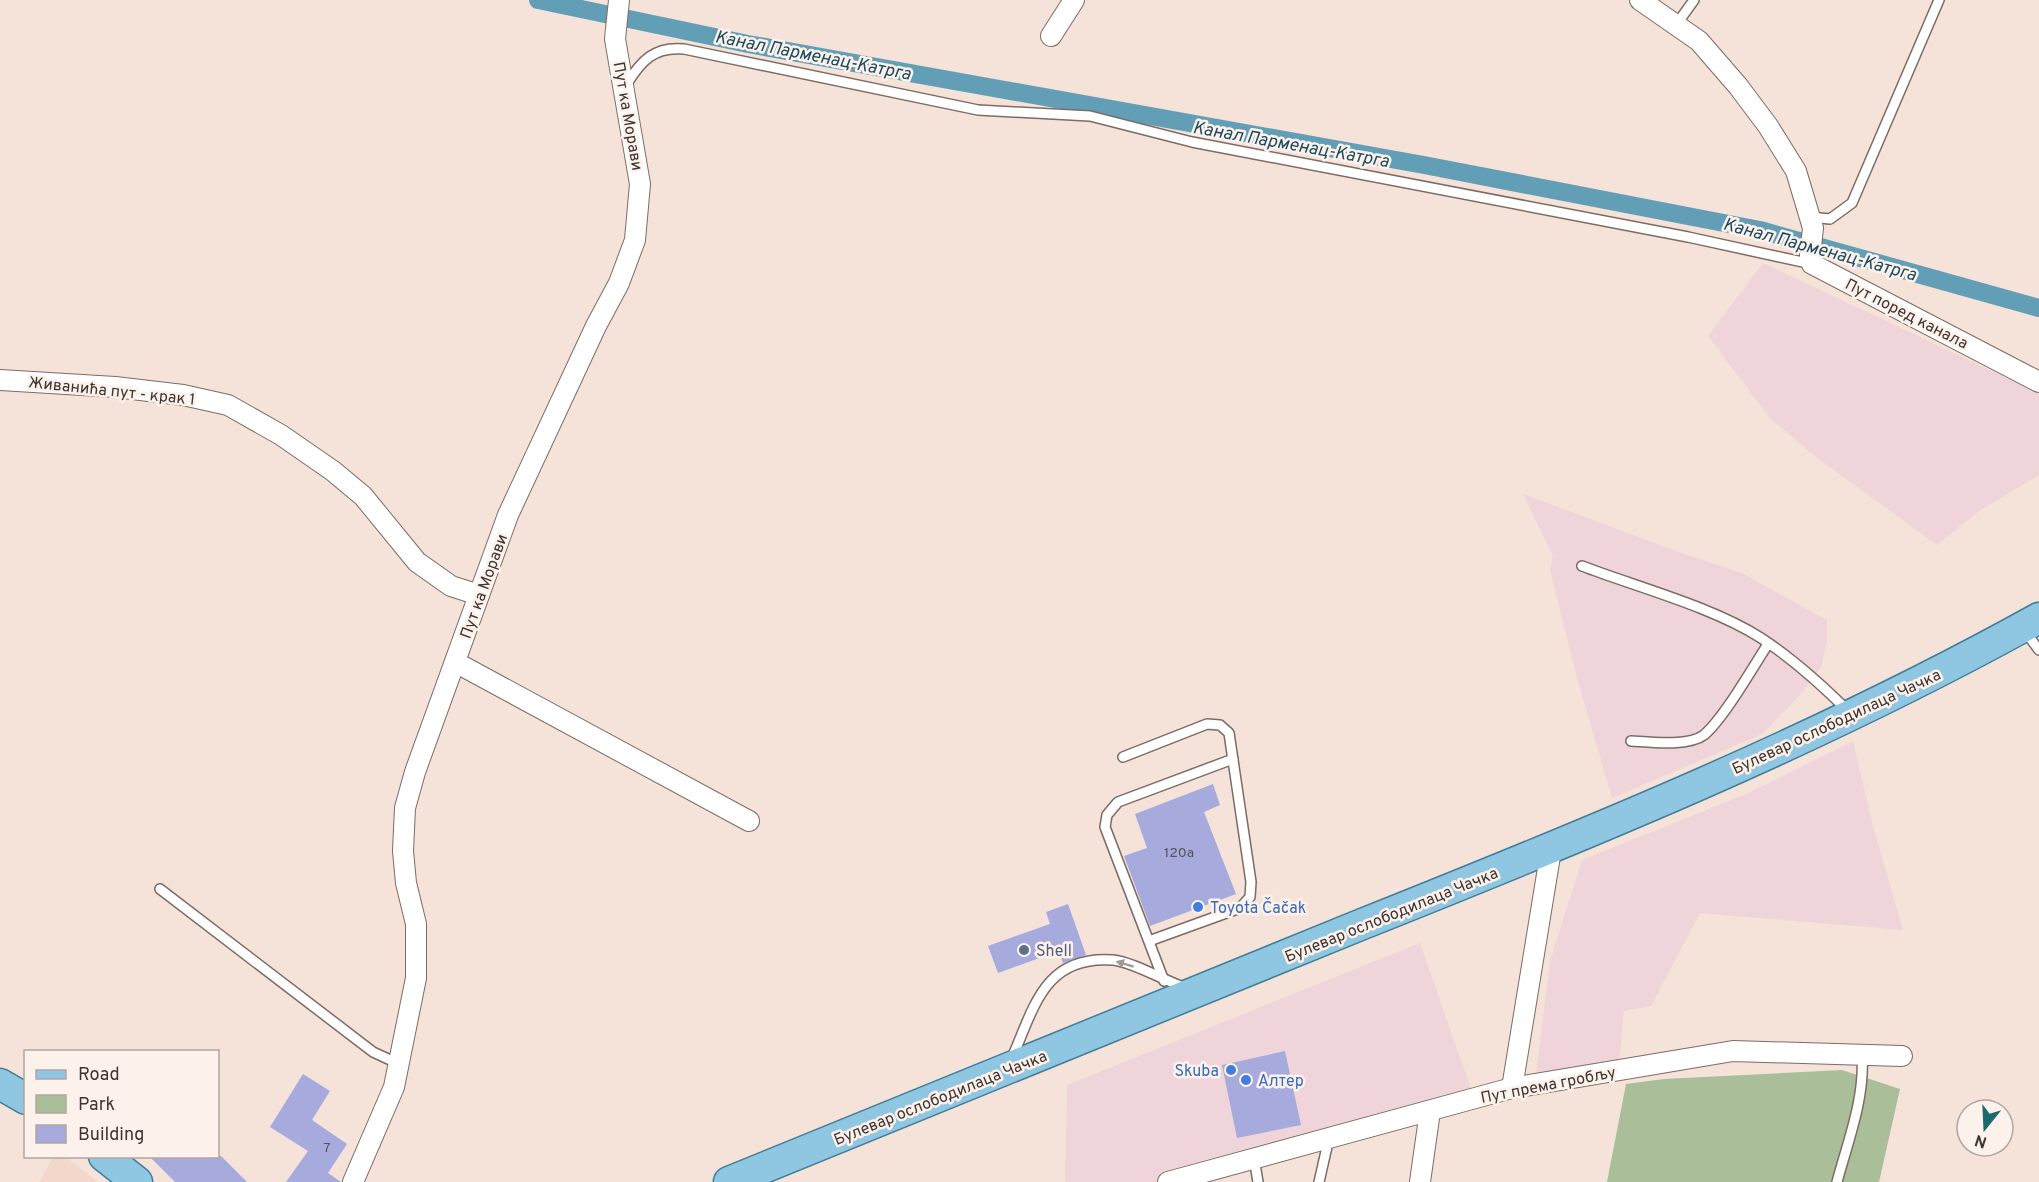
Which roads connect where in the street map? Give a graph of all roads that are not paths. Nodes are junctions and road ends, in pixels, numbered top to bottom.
1 (619, 0) edge
2 (1074, 0) edge
3 (1640, 0) edge
4 (1694, 0) edge
5 (1940, 0) edge
6 (1676, 25) junction
7 (1051, 36) dead end
8 (625, 87) junction
9 (1811, 222) junction
10 (1811, 260) junction
11 (0, 380) edge
12 (2039, 382) edge
13 (1582, 566) dead end
14 (479, 595) junction
15 (2033, 632) edge
16 (1768, 644) junction
17 (455, 662) junction
18 (1853, 716) junction
19 (1630, 741) dead end
20 (1123, 757) dead end
21 (1233, 759) junction
22 (749, 821) dead end
23 (1551, 850) junction
24 (160, 889) dead end
25 (1149, 941) junction
26 (1164, 981) junction
27 (1198, 992) junction
28 (1862, 1055) junction
29 (1902, 1056) dead end
30 (399, 1064) junction
31 (1006, 1070) junction
32 (0, 1084) edge
33 (1512, 1088) junction
34 (24, 1098) edge
35 (1430, 1111) junction
36 (1329, 1138) junction
37 (106, 1158) edge
38 (1254, 1158) junction
39 (136, 1182) edge
40 (353, 1182) edge
41 (729, 1182) edge
42 (1168, 1182) edge
43 (1258, 1182) edge
44 (1319, 1182) edge
45 (1420, 1182) edge
46 (1837, 1182) edge

1 - 8 street, Пут ка Морави
2 - 7 street
3 - 6 street
4 - 6 lane
5 - 9 lane
6 - 9 street
8 - 10 lane
8 - 14 street, Пут ка Морави
9 - 10 street
10 - 12 street, Пут поред канала
11 - 14 street, Живанића пут - крак 1
13 - 16 lane
14 - 17 street, Пут ка Морави
15 - 18 main road, Булевар ослободилаца Чачка
16 - 18 lane
16 - 19 lane
17 - 22 street
17 - 30 street, Пут ка Морави
18 - 23 main road, Булевар ослободилаца Чачка
20 - 21 lane
21 - 25 lane
21 - 25 lane
23 - 27 main road, Булевар ослободилаца Чачка
23 - 33 street
24 - 30 lane
25 - 26 lane
26 - 27 lane
26 -> 31 lane
27 - 31 main road, Булевар ослободилаца Чачка
28 - 29 street, Пут према гробљу
28 - 33 street, Пут према гробљу
28 - 46 lane
30 - 40 street, Пут ка Морави
31 - 41 main road, Булевар ослободилаца Чачка
32 - 34 main road
33 - 35 street, Пут према гробљу
35 - 36 street, Пут према гробљу
35 - 45 street
36 - 38 street, Пут према гробљу
36 - 44 lane
37 - 39 main road
38 - 42 street, Пут према гробљу
38 - 43 lane

